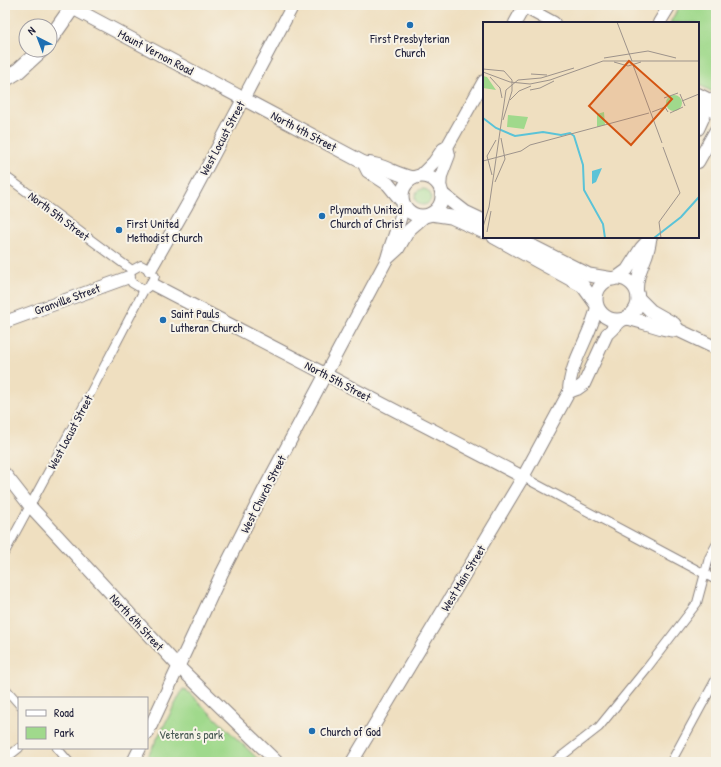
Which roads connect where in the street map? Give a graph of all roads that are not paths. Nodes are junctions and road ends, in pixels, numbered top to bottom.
1 (292, 5) edge
2 (670, 5) edge
3 (72, 6) edge
4 (523, 6) edge
5 (515, 22) edge
6 (552, 22) edge
7 (660, 22) edge
8 (58, 27) edge
9 (33, 58) edge
10 (5, 79) edge
11 (483, 83) edge
12 (699, 94) edge
13 (243, 98) junction
14 (716, 103) edge
15 (700, 105) edge
16 (716, 113) edge
17 (699, 127) edge
18 (716, 130) edge
19 (447, 147) junction
20 (699, 160) edge
21 (364, 163) junction
22 (5, 176) edge
23 (416, 177) junction
24 (441, 191) junction
25 (402, 203) junction
26 (428, 215) junction
27 (483, 221) edge
28 (483, 232) edge
29 (496, 238) edge
30 (516, 238) edge
31 (651, 238) edge
32 (387, 259) junction
33 (150, 270) junction
34 (130, 273) junction
35 (614, 278) junction
36 (148, 287) junction
37 (638, 295) junction
38 (597, 305) junction
39 (625, 318) junction
40 (5, 322) edge
41 (678, 330) junction
42 (716, 348) edge
43 (326, 374) junction
44 (569, 392) junction
45 (5, 474) edge
46 (523, 477) junction
47 (30, 506) junction
48 (716, 545) edge
49 (5, 552) edge
50 (706, 575) junction
51 (716, 580) edge
52 (179, 667) junction
53 (716, 679) edge
54 (5, 688) edge
55 (18, 703) edge
56 (148, 732) edge
57 (18, 749) edge
58 (59, 749) edge
59 (140, 749) edge
60 (5, 759) edge
61 (354, 761) edge
62 (69, 762) edge
63 (133, 762) edge
64 (277, 762) edge
65 (554, 762) edge
66 (671, 762) edge

1 - 13 street, West Locust Street
2 - 7 street
3 - 8 highway
3 - 13 main road, Mount Vernon Road
4 - 5 street
4 - 6 street
9 - 10 highway
11 - 19 street
12 - 14 street
13 - 21 main road, North 4th Street
13 - 33 street, West Locust Street
15 - 16 street
15 - 17 street
18 - 20 street
19 - 23 street
19 - 24 street
21 - 23 main road, North 4th Street
21 - 25 main road, North 4th Street
22 - 34 street, North 5th Street
23 - 24 main road
23 - 25 main road
24 - 26 main road
24 - 27 main road
25 - 26 main road
25 - 32 street, West Church Street
26 - 28 main road
26 - 32 street, West Church Street
29 - 38 main road
30 - 35 main road
31 - 35 street
31 - 37 street
32 - 43 street, West Church Street
33 - 34 street
33 - 36 street
34 - 36 street
34 - 40 street, Granville Street
35 - 37 main road
35 - 38 main road
36 - 43 street, North 5th Street
36 - 47 street, West Locust Street
37 - 39 main road
37 - 41 main road
38 - 39 main road
38 - 44 street
39 - 41 main road
39 - 44 street
41 - 42 main road
43 - 46 street, North 5th Street
43 - 52 street, West Church Street
44 - 46 street, West Main Street
45 - 47 street, North 6th Street
46 - 50 street
46 - 61 street, West Main Street
47 - 49 street, West Locust Street
47 - 52 street, North 6th Street
48 - 50 street
50 - 51 street
50 - 65 street
52 - 56 street, West Church Street
52 - 64 street, North 6th Street
53 - 66 street
54 - 55 street
57 - 60 street
58 - 62 street
59 - 63 street

